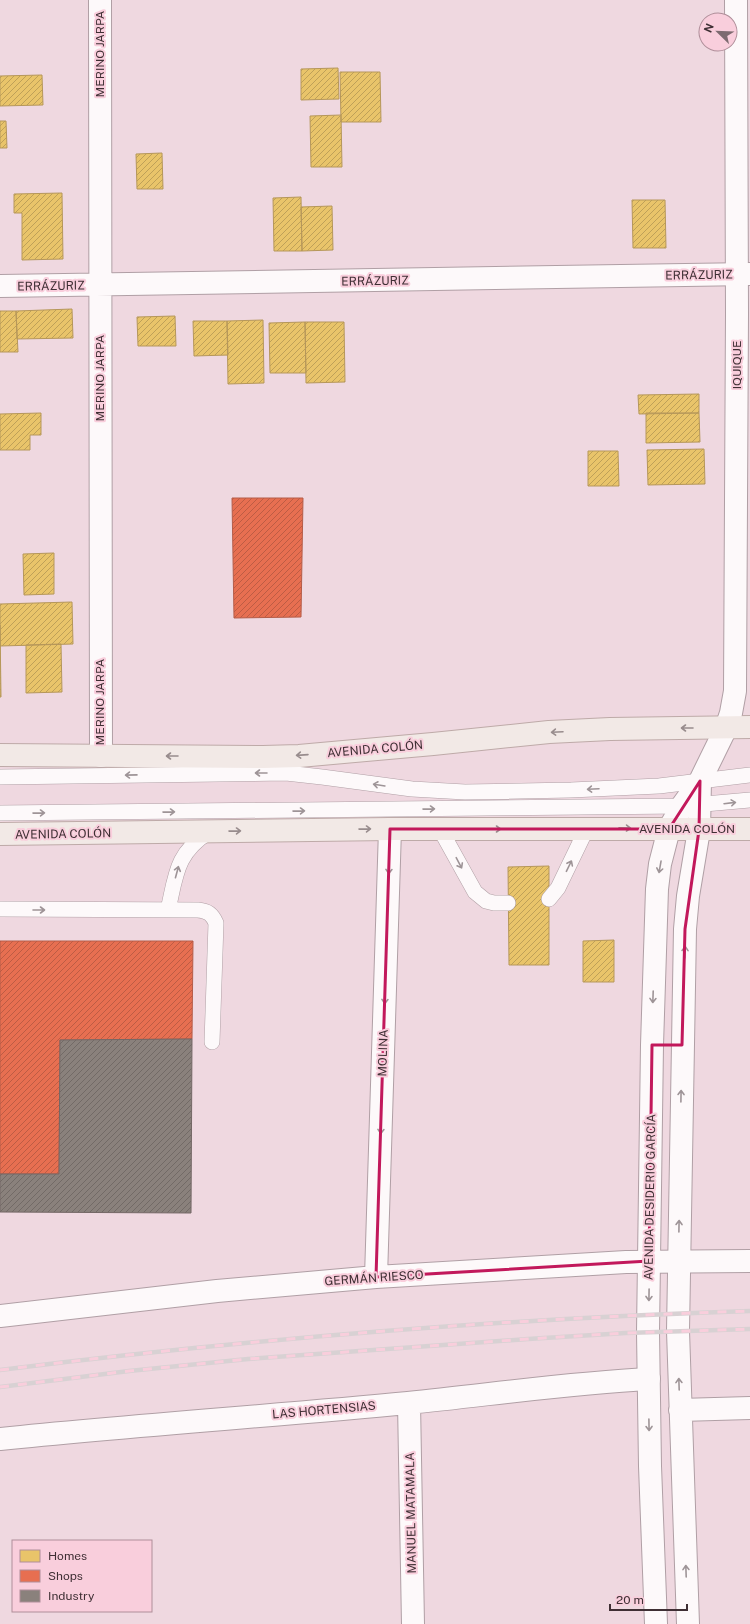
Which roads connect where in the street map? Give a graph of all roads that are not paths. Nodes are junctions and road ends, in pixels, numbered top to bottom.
1 (100, 0) edge
2 (736, 0) edge
3 (744, 274) edge
4 (100, 285) junction
5 (0, 286) edge
6 (750, 727) edge
7 (726, 728) junction
8 (0, 755) edge
9 (100, 756) junction
10 (750, 775) edge
11 (0, 777) edge
12 (700, 781) junction
13 (750, 800) edge
14 (691, 806) junction
15 (0, 813) edge
16 (587, 828) junction
17 (390, 829) junction
18 (440, 829) junction
19 (670, 829) junction
20 (750, 829) edge
21 (699, 830) junction
22 (209, 832) junction
23 (0, 834) edge
24 (549, 899) dead end
25 (508, 903) dead end
26 (0, 909) edge
27 (168, 910) junction
28 (212, 1042) dead end
29 (652, 1045) junction
30 (682, 1045) junction
31 (649, 1261) junction
32 (678, 1261) junction
33 (750, 1261) edge
34 (376, 1276) junction
35 (0, 1316) edge
36 (649, 1379) junction
37 (409, 1403) junction
38 (750, 1408) edge
39 (680, 1410) junction
40 (0, 1439) edge
41 (413, 1624) edge
42 (656, 1624) edge
43 (688, 1624) edge

1 - 4 street, MERINO JARPA
2 - 3 street, IQUIQUE
3 - 4 street, ERRÁZURIZ
3 - 7 street, IQUIQUE
4 - 5 street, ERRÁZURIZ
4 - 9 street, MERINO JARPA
6 - 7 main road, AVENIDA COLÓN
7 -> 9 main road, AVENIDA COLÓN
7 - 12 street, AVENIDA DESIDERIO GARCÍA
8 - 9 main road, AVENIDA COLÓN
10 - 12 lane
12 -> 11 lane
12 - 14 street, AVENIDA DESIDERIO GARCÍA
14 -> 13 lane
15 -> 14 lane
14 - 19 street, AVENIDA DESIDERIO GARCÍA
14 - 21 street, AVENIDA DESIDERIO GARCÍA
18 -> 16 main road, AVENIDA COLÓN
16 -> 19 main road, AVENIDA COLÓN
24 -> 16 lane
17 - 18 main road, AVENIDA COLÓN
22 -> 17 main road, AVENIDA COLÓN
17 -> 34 street, MOLINA
18 -> 25 lane
19 - 21 main road, AVENIDA COLÓN
19 -> 29 street, AVENIDA DESIDERIO GARCÍA
20 - 21 main road, AVENIDA COLÓN
30 -> 21 street, AVENIDA DESIDERIO GARCÍA
22 - 23 main road, AVENIDA COLÓN
27 -> 22 lane
26 -> 27 lane
27 - 28 lane
29 - 30 street
29 - 31 street, AVENIDA DESIDERIO GARCÍA
32 -> 30 street, AVENIDA DESIDERIO GARCÍA
31 - 32 street, GERMÁN RIESCO
31 - 34 street, GERMÁN RIESCO
31 -> 36 street, AVENIDA DESIDERIO GARCÍA
32 - 33 street, GERMÁN RIESCO
39 -> 32 street, AVENIDA DESIDERIO GARCÍA
34 - 35 street, GERMÁN RIESCO
36 - 37 street, LAS HORTENSIAS
36 -> 42 street, AVENIDA DESIDERIO GARCÍA
37 - 40 street, LAS HORTENSIAS
37 - 41 street, MANUEL MATAMALA
38 - 39 street
43 -> 39 street, AVENIDA DESIDERIO GARCÍA

